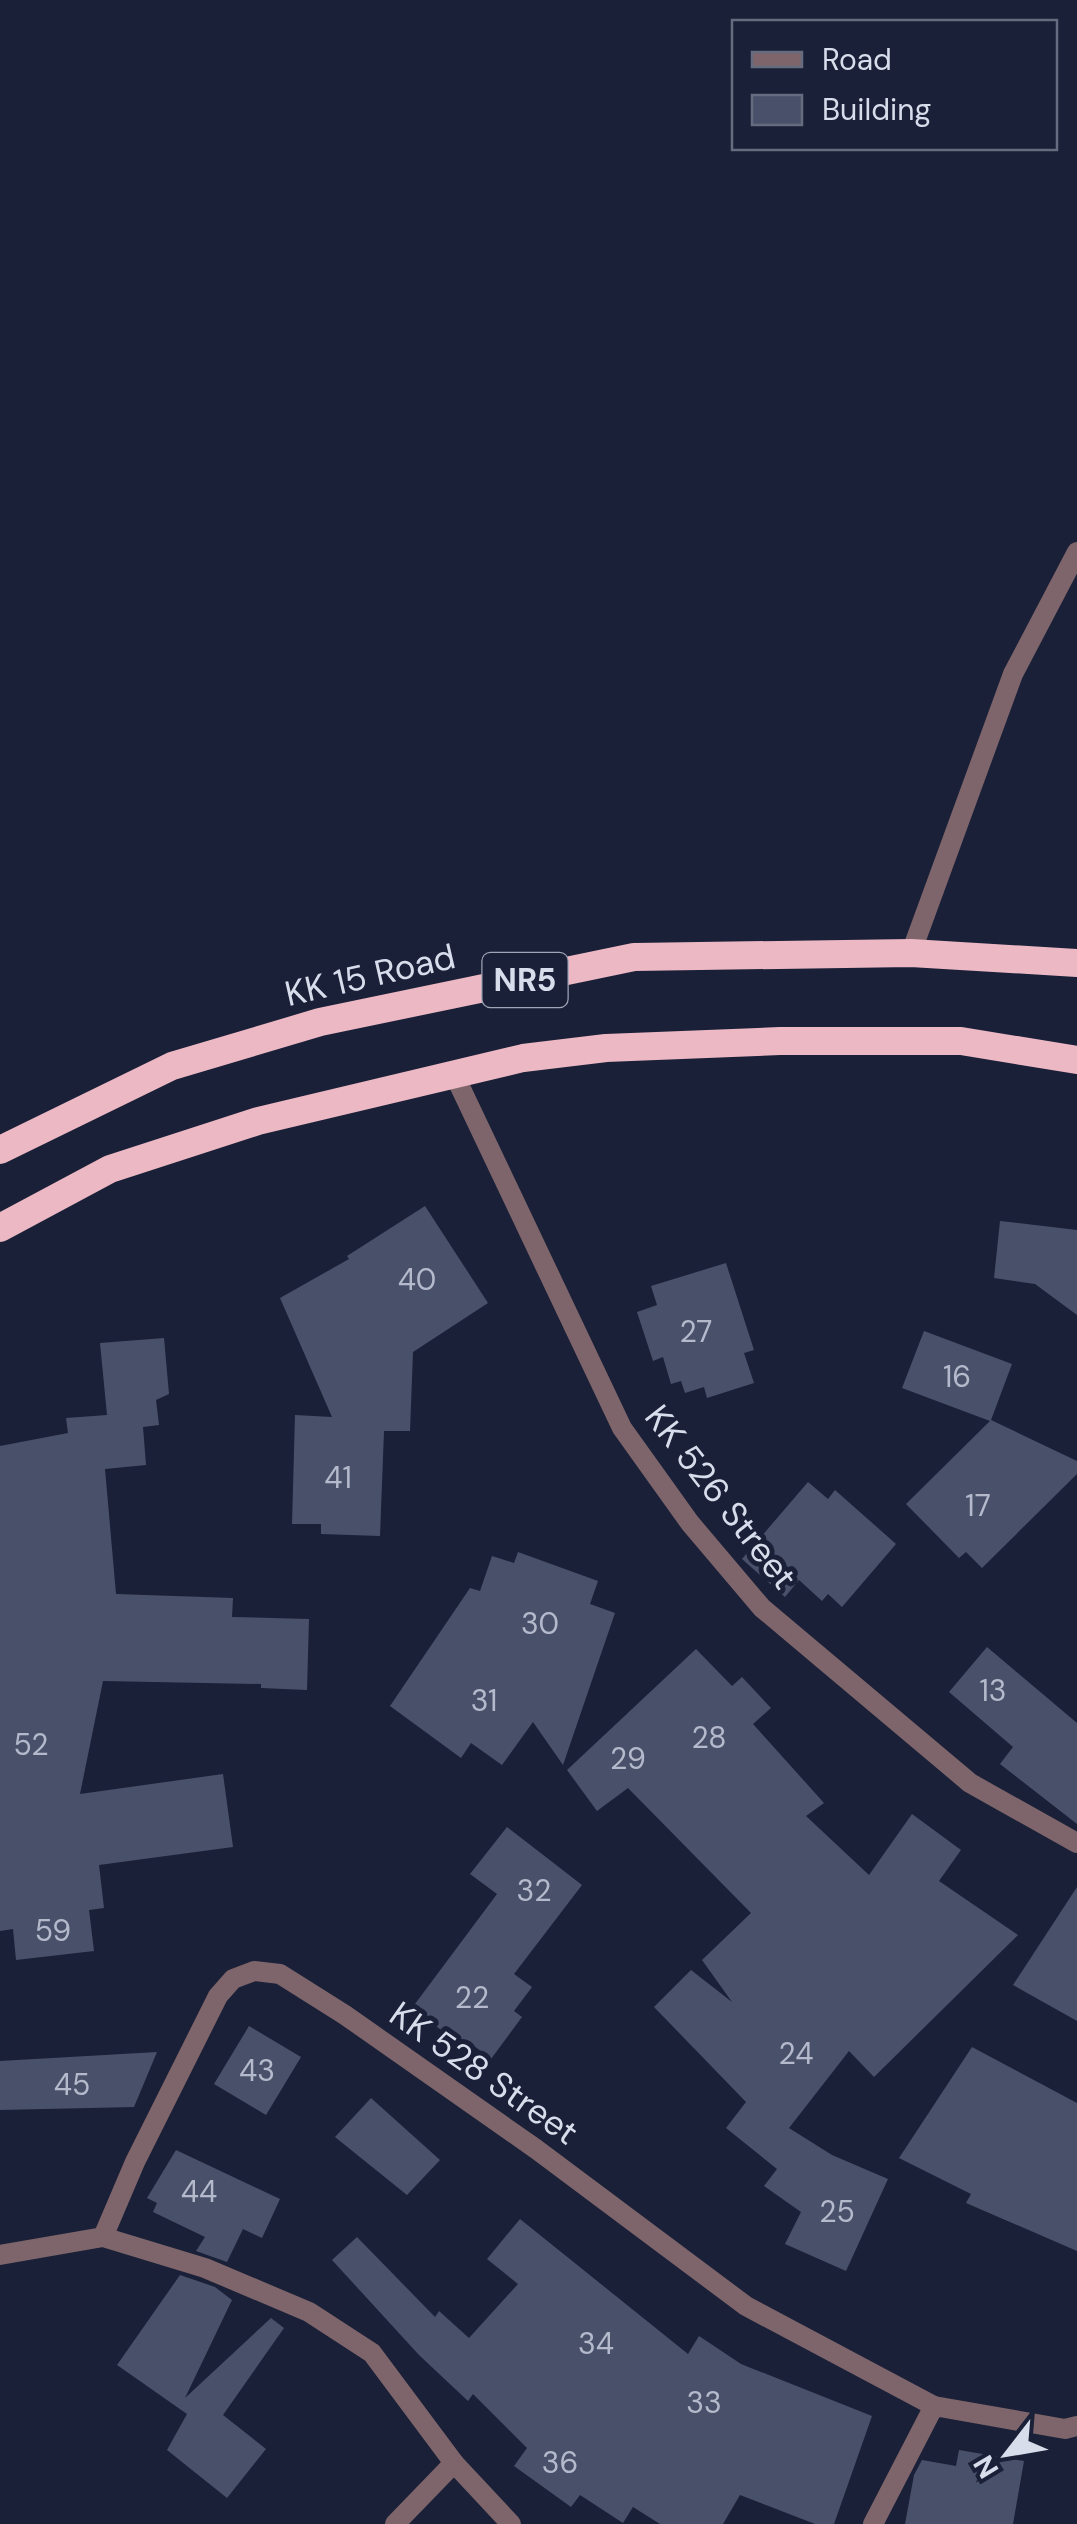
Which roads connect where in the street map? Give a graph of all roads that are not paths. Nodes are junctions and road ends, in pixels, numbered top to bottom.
1 (1077, 552) edge
2 (912, 953) junction
3 (1077, 964) edge
4 (1077, 1060) edge
5 (454, 1074) junction
6 (0, 1150) edge
7 (0, 1228) edge
8 (1077, 1843) edge
9 (103, 2236) junction
10 (0, 2255) edge
11 (934, 2406) junction
12 (1077, 2426) edge
13 (454, 2463) junction
14 (395, 2524) edge
15 (511, 2524) edge
16 (873, 2524) edge

1 - 2 street
2 - 3 highway, KK 15 Road / NR5
2 - 6 highway, KK 15 Road / NR5
4 - 5 highway, NR5
5 - 7 highway, NR5
5 - 8 street, KK 526 Street
9 - 10 street
9 - 11 street, KK 528 Street
9 - 13 street
11 - 12 street, KK 528 Street
11 - 16 street
13 - 14 street
13 - 15 street

